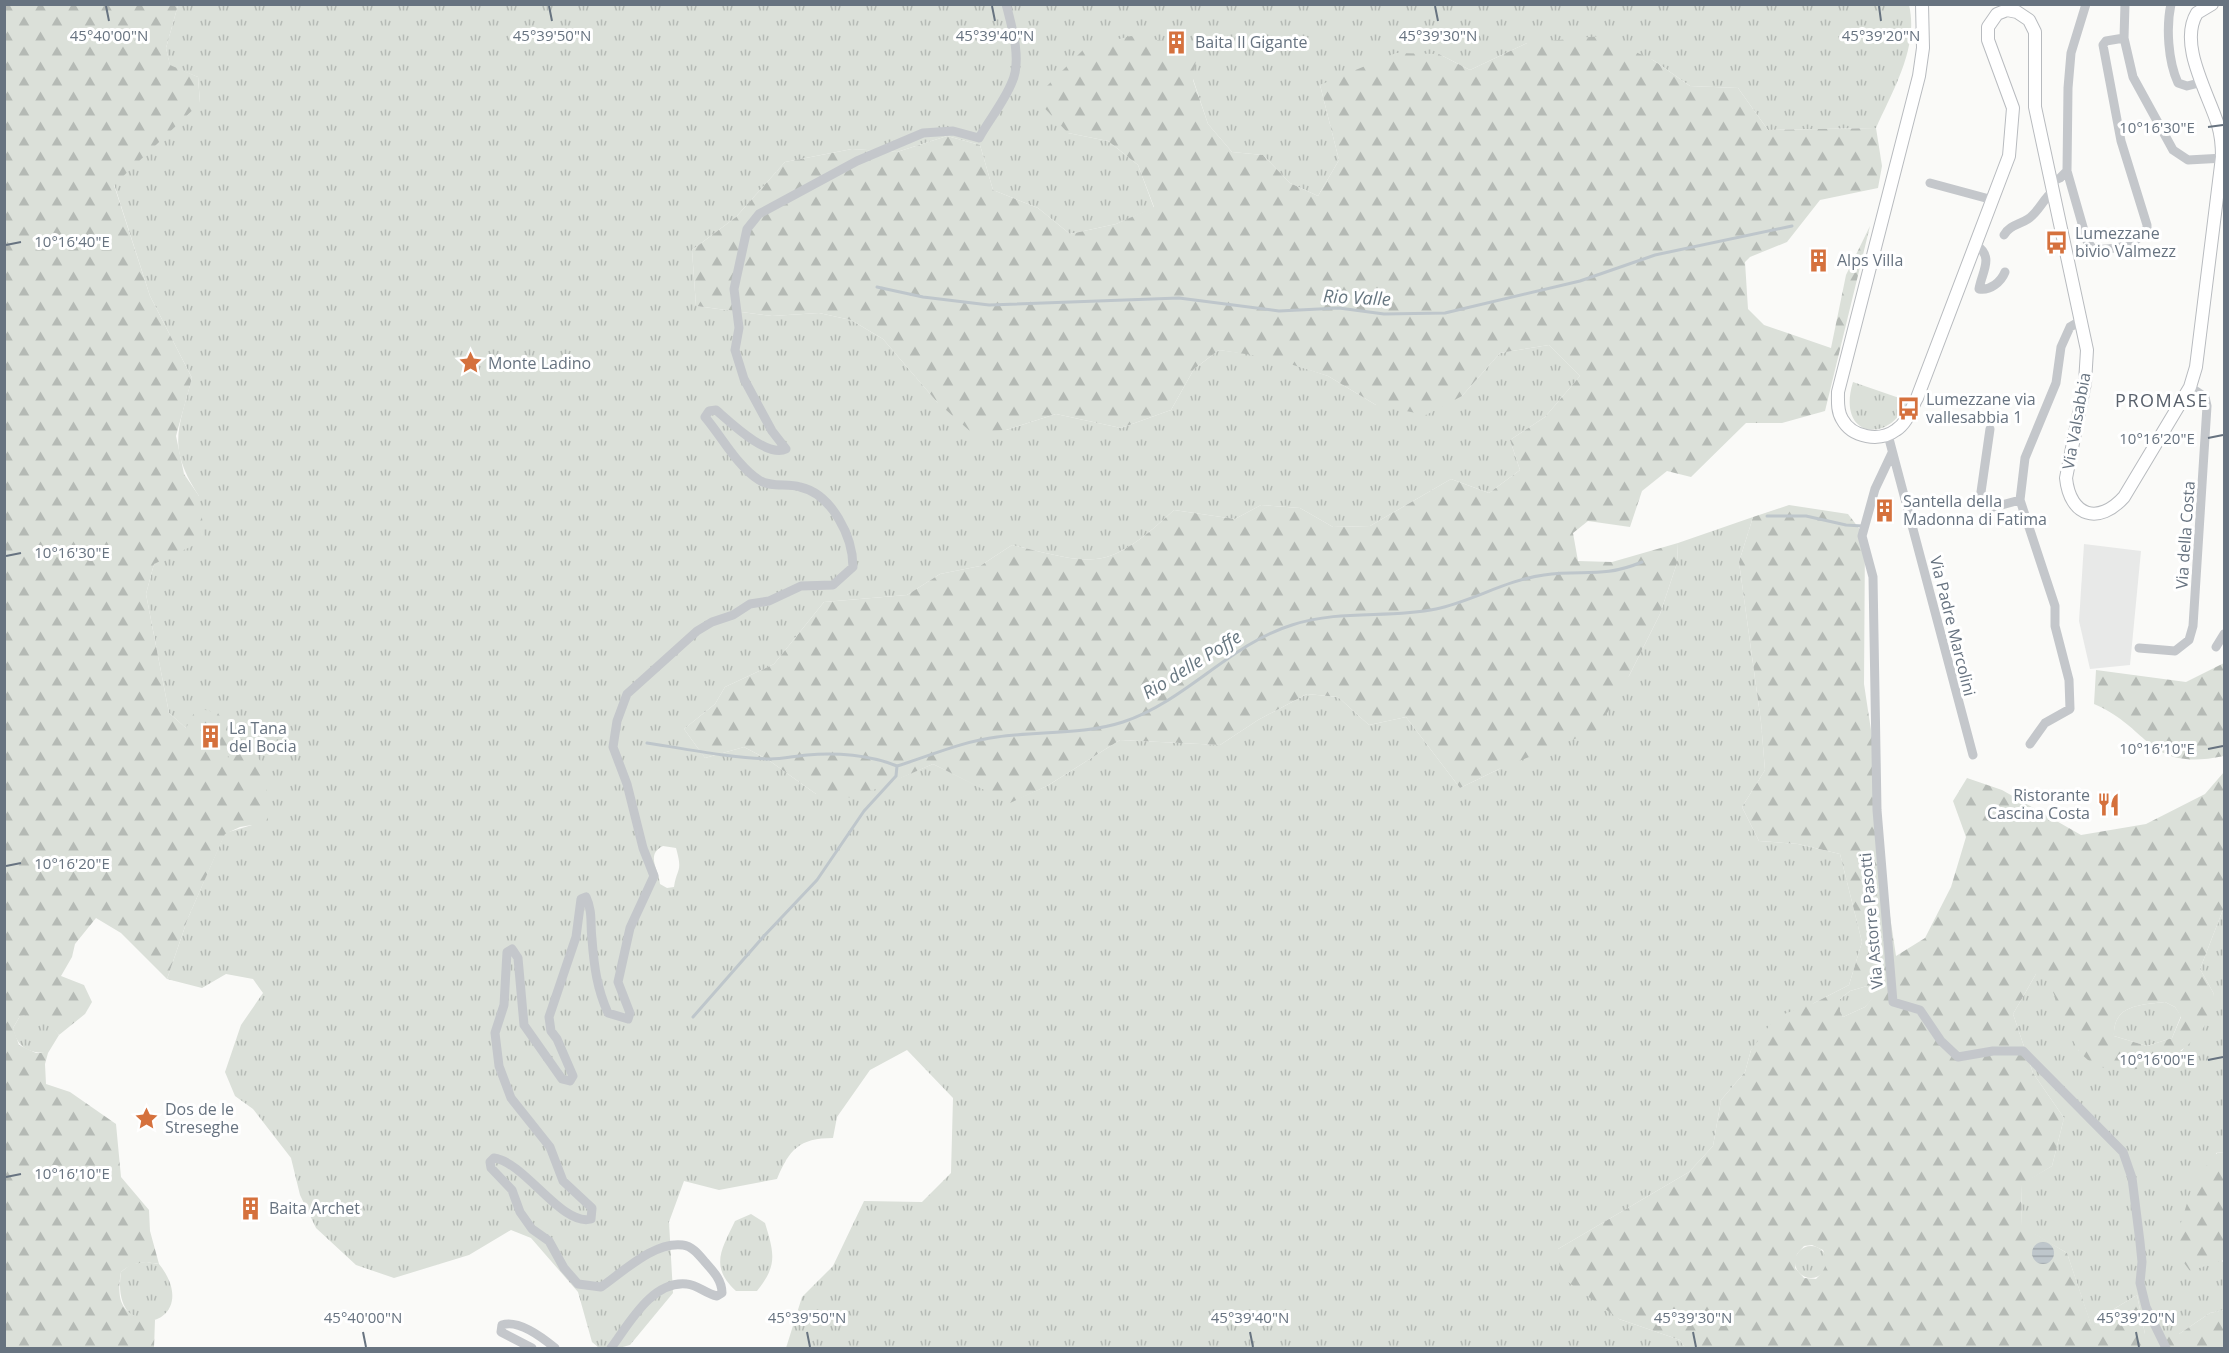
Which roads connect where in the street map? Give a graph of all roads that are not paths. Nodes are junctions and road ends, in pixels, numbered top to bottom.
1 (1006, 4) edge
2 (1922, 4) edge
3 (2086, 4) edge
4 (2125, 4) edge
5 (2171, 4) edge
6 (2212, 4) edge
7 (2006, 7) edge
8 (2124, 38) junction
9 (2203, 82) junction
10 (2223, 158) edge
11 (2067, 171) junction
12 (2050, 182) junction
13 (1930, 183) dead end
14 (2054, 195) junction
15 (1993, 200) junction
16 (2004, 235) dead end
17 (1975, 244) junction
18 (2006, 272) dead end
19 (2082, 320) junction
20 (2190, 387) junction
21 (1990, 429) dead end
22 (1888, 435) junction
23 (1892, 453) junction
24 (2020, 500) junction
25 (2224, 634) edge
26 (2216, 647) dead end
27 (2139, 648) dead end
28 (2030, 744) dead end
29 (1973, 755) dead end
30 (532, 1348) edge
31 (555, 1348) edge
32 (611, 1348) edge
33 (2166, 1348) edge

1 - 32 street
2 - 22 main road
3 - 11 street
4 - 8 street
5 - 9 street
6 - 9 main road, Via Valsabbia
7 - 12 main road, Via Valsabbia
7 - 15 main road, Via Valsabbia
8 - 10 street
8 - 11 street
9 - 10 main road, Via Valsabbia
10 - 20 main road, Via Valsabbia
11 - 12 street
12 - 14 main road, Via Valsabbia
13 - 15 street
14 - 16 street
14 - 19 main road, Via Valsabbia
15 - 17 main road, Via Valsabbia
17 - 18 street
17 - 22 main road, Via Valsabbia
19 - 20 main road, Via Valsabbia
19 - 24 street
20 - 27 street, Via della Costa
21 - 24 street
22 - 23 street, Via Padre Marcolini
23 - 29 street, Via Padre Marcolini
23 - 33 street, Via Astorre Pasotti
24 - 28 street
25 - 26 street
30 - 31 street

